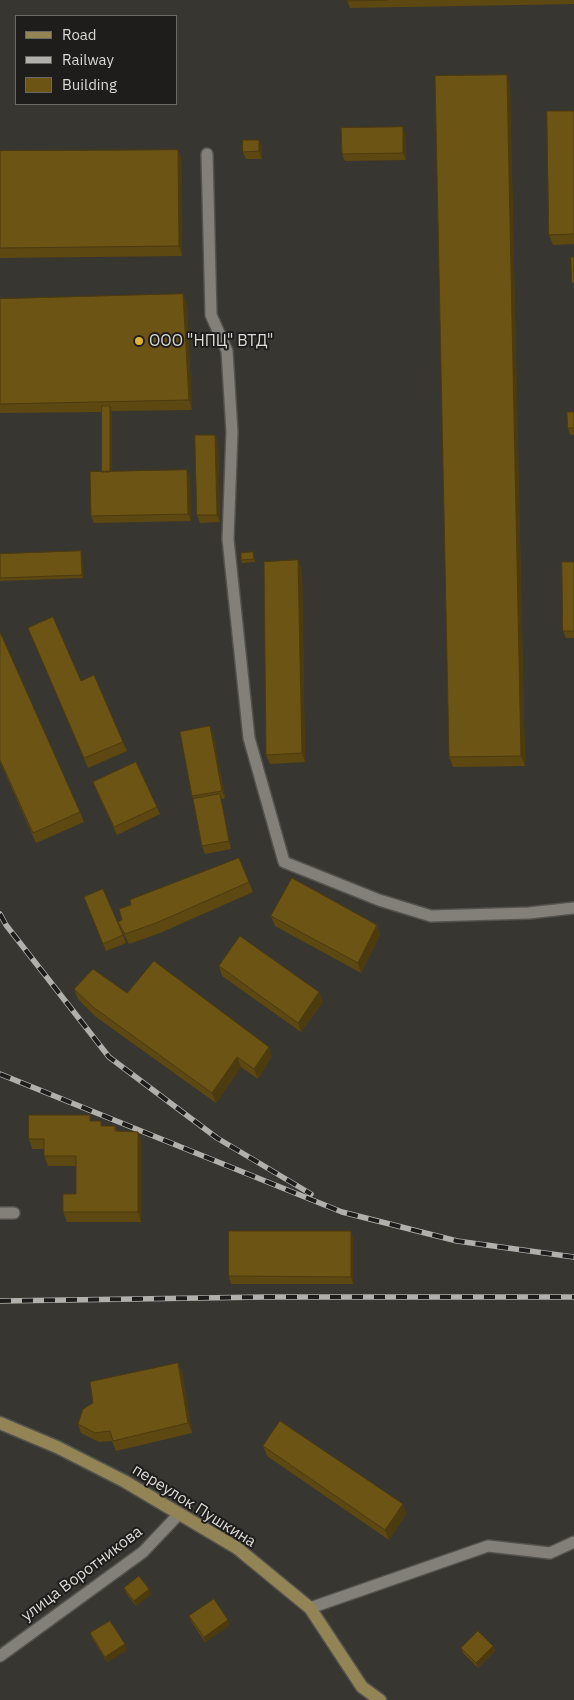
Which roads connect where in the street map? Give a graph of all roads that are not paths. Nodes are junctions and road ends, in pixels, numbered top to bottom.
1 (207, 154) dead end
2 (574, 908) edge
3 (0, 1213) edge
4 (14, 1213) dead end
5 (0, 1424) edge
6 (179, 1514) junction
7 (574, 1542) edge
8 (310, 1608) junction
9 (0, 1656) edge
10 (375, 1699) edge

1 - 2 street
3 - 4 street
5 - 6 street, переулок Пушкина
6 - 8 street, переулок Пушкина
6 - 9 street, улица Воротникова
7 - 8 street
8 - 10 street, переулок Пушкина

